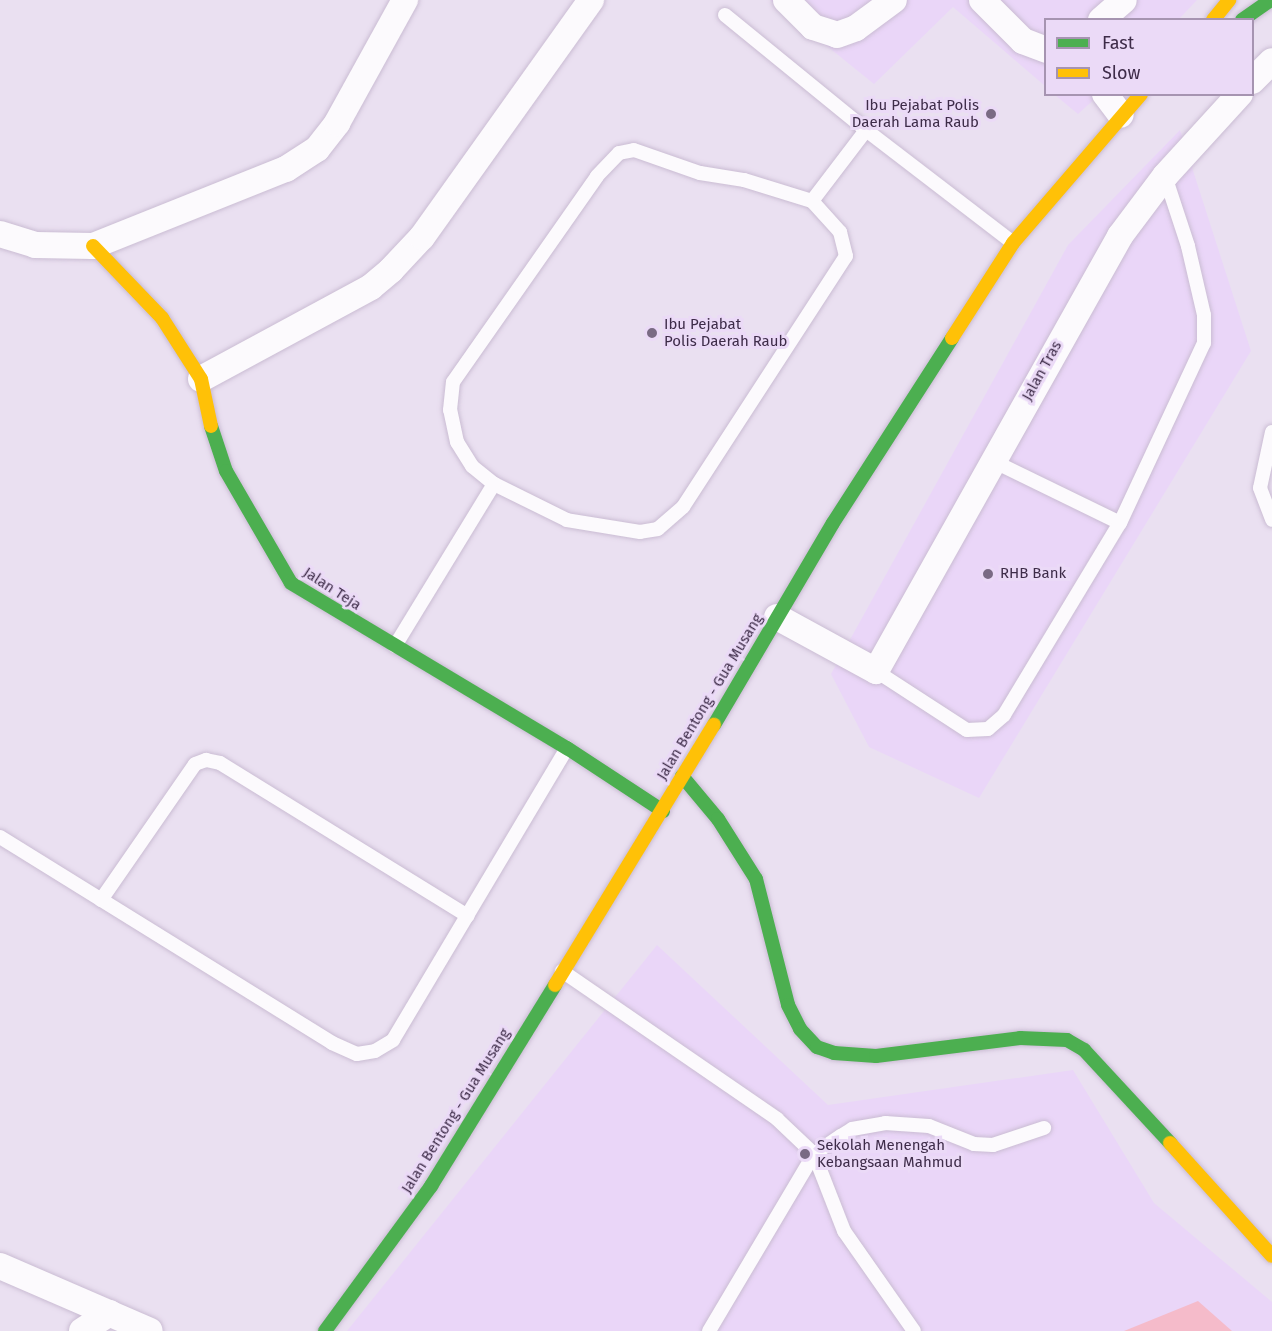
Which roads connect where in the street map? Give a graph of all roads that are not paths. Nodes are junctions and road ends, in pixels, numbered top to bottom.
1 (405, 0) edge
2 (591, 0) edge
3 (786, 0) edge
4 (894, 0) edge
5 (982, 0) edge
6 (1124, 0) edge
7 (1229, 0) edge
8 (1271, 0) edge
9 (725, 15) dead end
10 (1103, 18) edge
11 (1215, 18) edge
12 (1245, 18) edge
13 (1044, 49) edge
14 (1272, 60) edge
15 (1254, 79) edge
16 (1107, 96) edge
17 (1139, 96) edge
18 (1238, 96) edge
19 (1121, 115) junction
20 (866, 130) junction
21 (1165, 176) junction
22 (812, 201) junction
23 (0, 234) edge
24 (1013, 243) junction
25 (93, 246) junction
26 (201, 379) junction
27 (1272, 432) edge
28 (993, 461) junction
29 (494, 484) junction
30 (1272, 520) edge
31 (1120, 523) junction
32 (777, 617) junction
33 (394, 648) junction
34 (876, 670) junction
35 (567, 748) junction
36 (682, 776) junction
37 (663, 811) junction
38 (0, 837) edge
39 (101, 900) junction
40 (468, 916) junction
41 (562, 971) junction
42 (1044, 1128) dead end
43 (814, 1154) junction
44 (1272, 1256) edge
45 (0, 1266) edge
46 (110, 1313) junction
47 (82, 1331) edge
48 (150, 1331) edge
49 (325, 1331) edge
50 (709, 1331) edge
51 (914, 1331) edge

1 - 25 street
2 - 26 street
3 - 4 street
5 - 13 street
6 - 10 street
7 - 11 street
8 - 12 street
9 - 20 lane
14 - 15 street
16 - 19 street
17 - 19 street, Jalan Bentong - Gua Musang
18 - 21 street, Jalan Tras
19 - 24 street, Jalan Bentong - Gua Musang
20 - 22 lane
20 - 24 lane
21 - 28 street, Jalan Tras
21 - 31 lane
22 - 29 lane
22 - 29 lane
23 - 25 street
24 - 32 street, Jalan Bentong - Gua Musang
25 - 26 street, Jalan Teja
26 - 33 street, Jalan Teja
27 - 30 lane
28 - 31 lane
28 - 34 street, Jalan Tras
29 - 33 lane
31 - 34 lane
32 - 34 street
32 - 36 street, Jalan Bentong - Gua Musang
33 - 35 street, Jalan Teja
35 - 37 street, Jalan Teja
35 - 40 lane
36 - 37 street, Jalan Bentong - Gua Musang
36 - 44 street
37 - 41 street, Jalan Bentong - Gua Musang
38 - 39 lane
39 - 40 lane
39 - 40 lane
41 - 43 lane
41 - 49 street, Jalan Bentong - Gua Musang
42 - 43 lane
43 - 50 lane
43 - 51 lane
45 - 46 street
46 - 47 street
46 - 48 street

